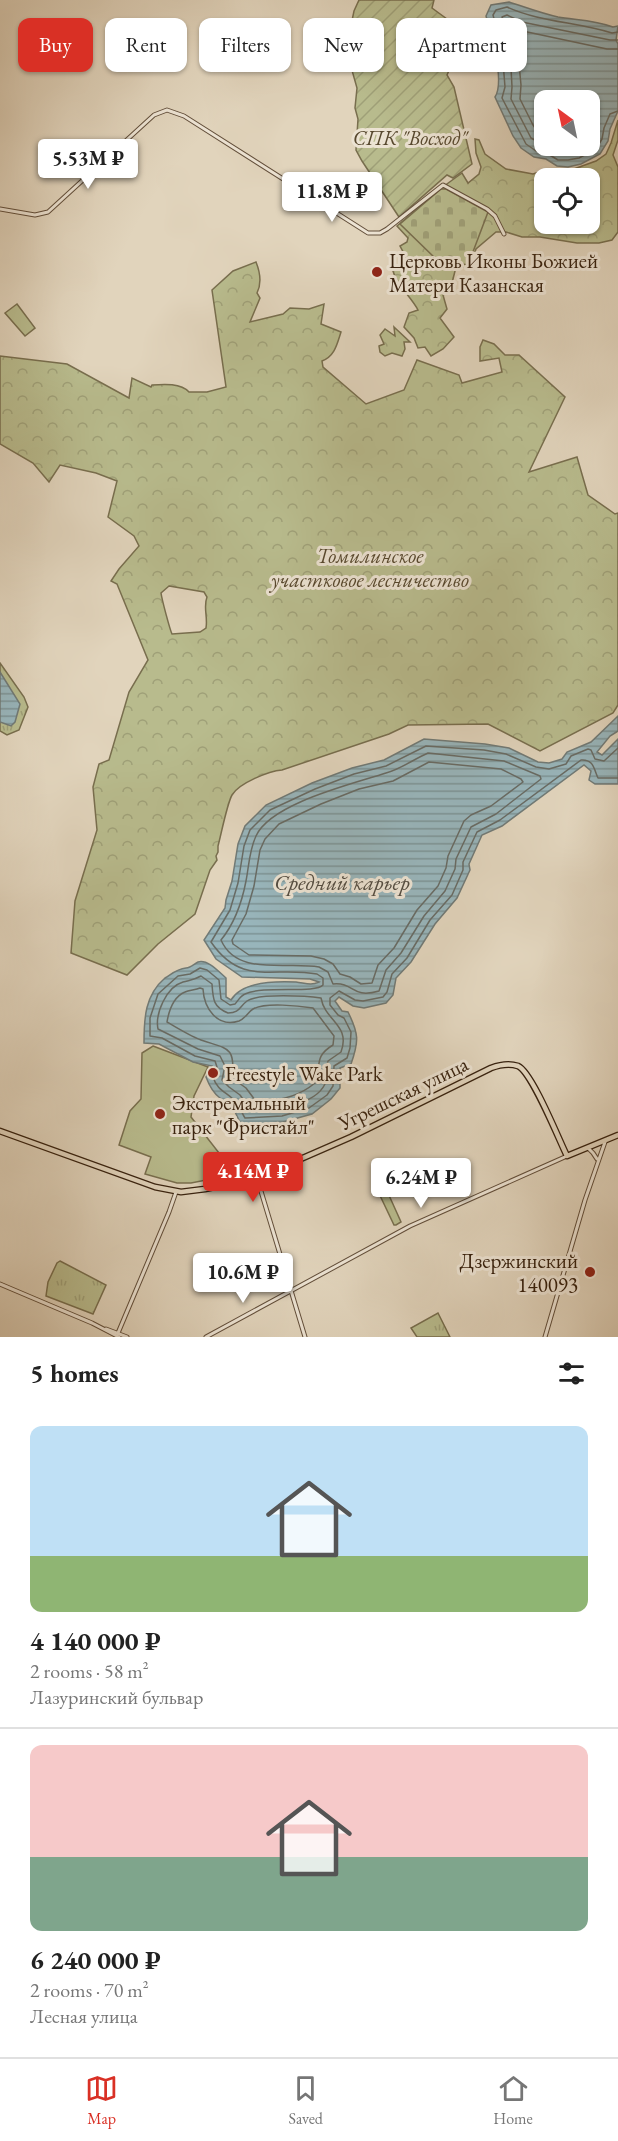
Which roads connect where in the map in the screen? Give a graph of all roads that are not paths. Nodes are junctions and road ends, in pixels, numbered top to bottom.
1 (0, 209) edge
2 (504, 234) dead end
3 (0, 1131) edge
4 (618, 1135) edge
5 (605, 1140) junction
6 (587, 1148) junction
7 (567, 1156) junction
8 (597, 1161) junction
9 (257, 1178) junction
10 (176, 1192) junction
11 (0, 1284) edge
12 (290, 1291) junction
13 (119, 1335) edge
14 (127, 1337) edge
15 (206, 1337) edge
16 (305, 1337) edge
17 (545, 1337) edge

1 - 2 street
3 - 10 main road, Угрешская улица
4 - 5 main road
5 - 6 main road
5 - 8 street
6 - 7 main road
6 - 8 street
7 - 9 main road, Угрешская улица
7 - 12 street
8 - 17 street
9 - 10 main road, Угрешская улица
9 - 12 street
10 - 13 street
11 - 13 street
12 - 15 street
12 - 16 street
13 - 14 street

